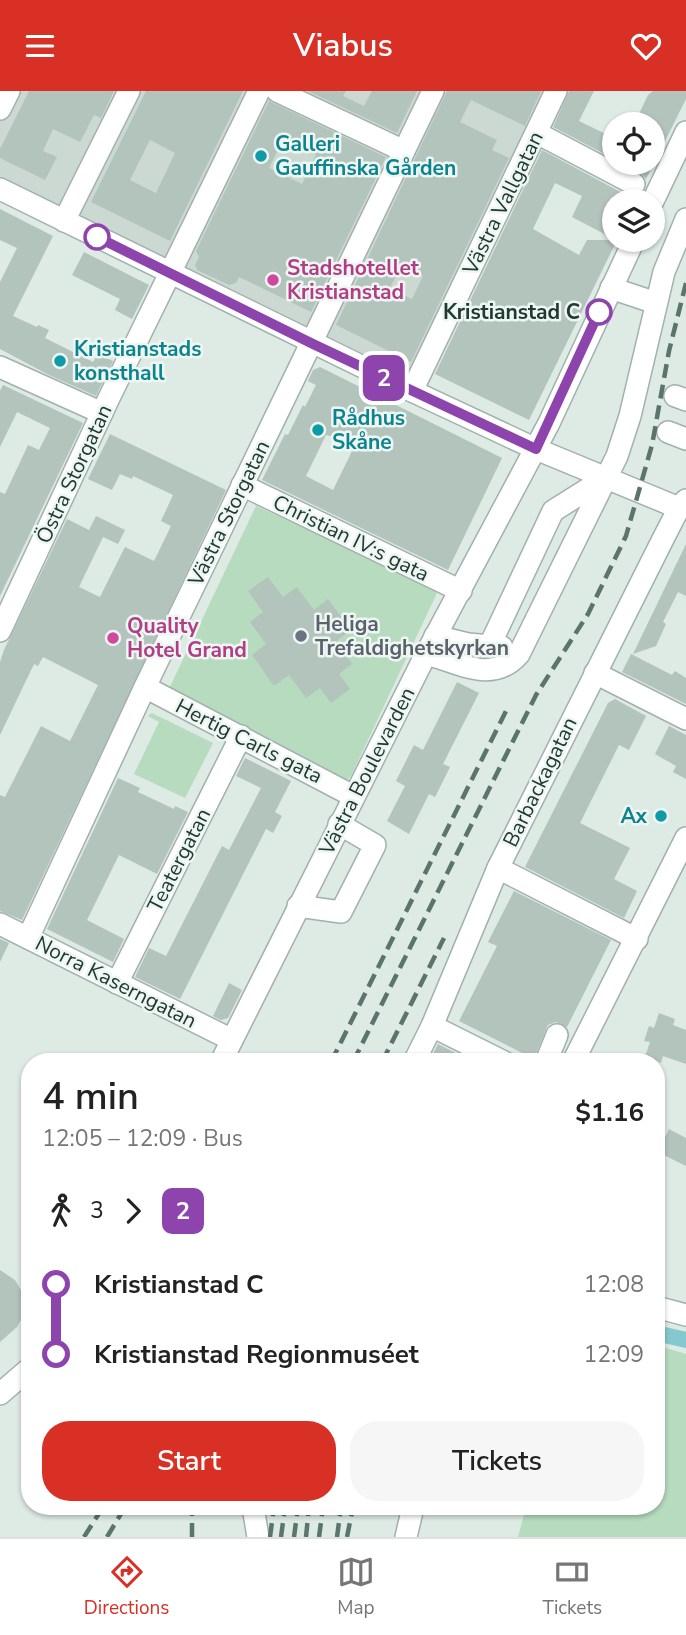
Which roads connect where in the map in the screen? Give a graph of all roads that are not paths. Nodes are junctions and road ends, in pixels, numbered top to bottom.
1 (9, 91) edge
2 (129, 91) edge
3 (259, 91) edge
4 (277, 91) edge
5 (433, 91) edge
6 (556, 91) edge
7 (0, 109) edge
8 (686, 132) edge
9 (537, 133) junction
10 (404, 151) junction
11 (635, 184) dead end
12 (0, 189) edge
13 (659, 189) edge
14 (686, 219) edge
15 (64, 221) junction
16 (628, 252) edge
17 (171, 273) junction
18 (611, 288) junction
19 (656, 303) junction
20 (313, 344) junction
21 (0, 367) edge
22 (412, 391) junction
23 (102, 414) junction
24 (536, 449) junction
25 (606, 478) junction
26 (242, 485) junction
27 (683, 504) edge
28 (461, 591) junction
29 (0, 631) edge
30 (529, 635) junction
31 (430, 645) junction
32 (489, 647) junction
33 (595, 673) junction
34 (145, 687) junction
35 (686, 719) edge
36 (241, 736) junction
37 (353, 796) junction
38 (339, 824) junction
39 (686, 838) edge
40 (498, 868) junction
41 (298, 906) junction
42 (0, 924) edge
43 (28, 938) junction
44 (637, 939) junction
45 (117, 983) junction
46 (432, 1025) junction
47 (557, 1035) dead end
48 (232, 1040) junction
49 (226, 1053) edge
50 (418, 1053) edge
51 (486, 1053) edge
52 (550, 1053) edge
53 (578, 1053) edge
54 (665, 1309) edge
55 (686, 1315) edge
56 (21, 1376) edge
57 (0, 1394) edge
58 (254, 1515) edge
59 (411, 1515) edge
60 (258, 1537) edge
61 (406, 1537) edge

1 - 7 street
2 - 15 street
3 - 17 street, Östra Storgatan
4 - 10 street
5 - 10 street, Västra Storgatan
6 - 9 street, Västra Vallgatan
8 - 13 street
9 - 11 street
9 - 22 street, Västra Vallgatan
10 - 20 street, Västra Storgatan
12 - 15 street
14 - 19 street
15 - 17 street
16 - 18 street, Västra Boulevarden
17 - 20 street
17 - 23 street, Östra Storgatan
18 - 19 street
18 - 24 street, Västra Boulevarden
19 - 25 street
20 - 22 street
20 - 26 street, Västra Storgatan
21 - 23 street
22 - 24 street
23 - 29 street, Östra Storgatan
24 - 25 street
24 - 28 street, Västra Boulevarden
25 - 27 street
25 - 30 street
25 - 32 street
26 - 28 street, Christian IV:s gata
26 - 34 street, Västra Storgatan
27 - 33 street, Barbackagatan
28 - 31 street, Västra Boulevarden
30 - 31 street
30 - 32 street
31 - 32 street
31 - 37 street, Västra Boulevarden
33 - 35 street
33 - 40 street, Barbackagatan
34 - 36 street, Hertig Carls gata
34 - 43 street, Västra Storgatan
36 - 37 street, Hertig Carls gata
36 - 45 street, Teatergatan
37 - 38 street, Västra Boulevarden
38 - 41 street, Västra Boulevarden
38 - 41 street
39 - 44 street
40 - 44 street
40 - 46 street, Barbackagatan
41 - 48 street, Västra Boulevarden
42 - 43 street, Norra Kaserngatan
43 - 45 street, Norra Kaserngatan
44 - 53 street
45 - 48 street, Norra Kaserngatan
46 - 50 street, Barbackagatan
46 - 51 street
47 - 52 street
48 - 49 street, Västra Boulevarden
54 - 55 street
56 - 57 street
58 - 60 street
59 - 61 street

